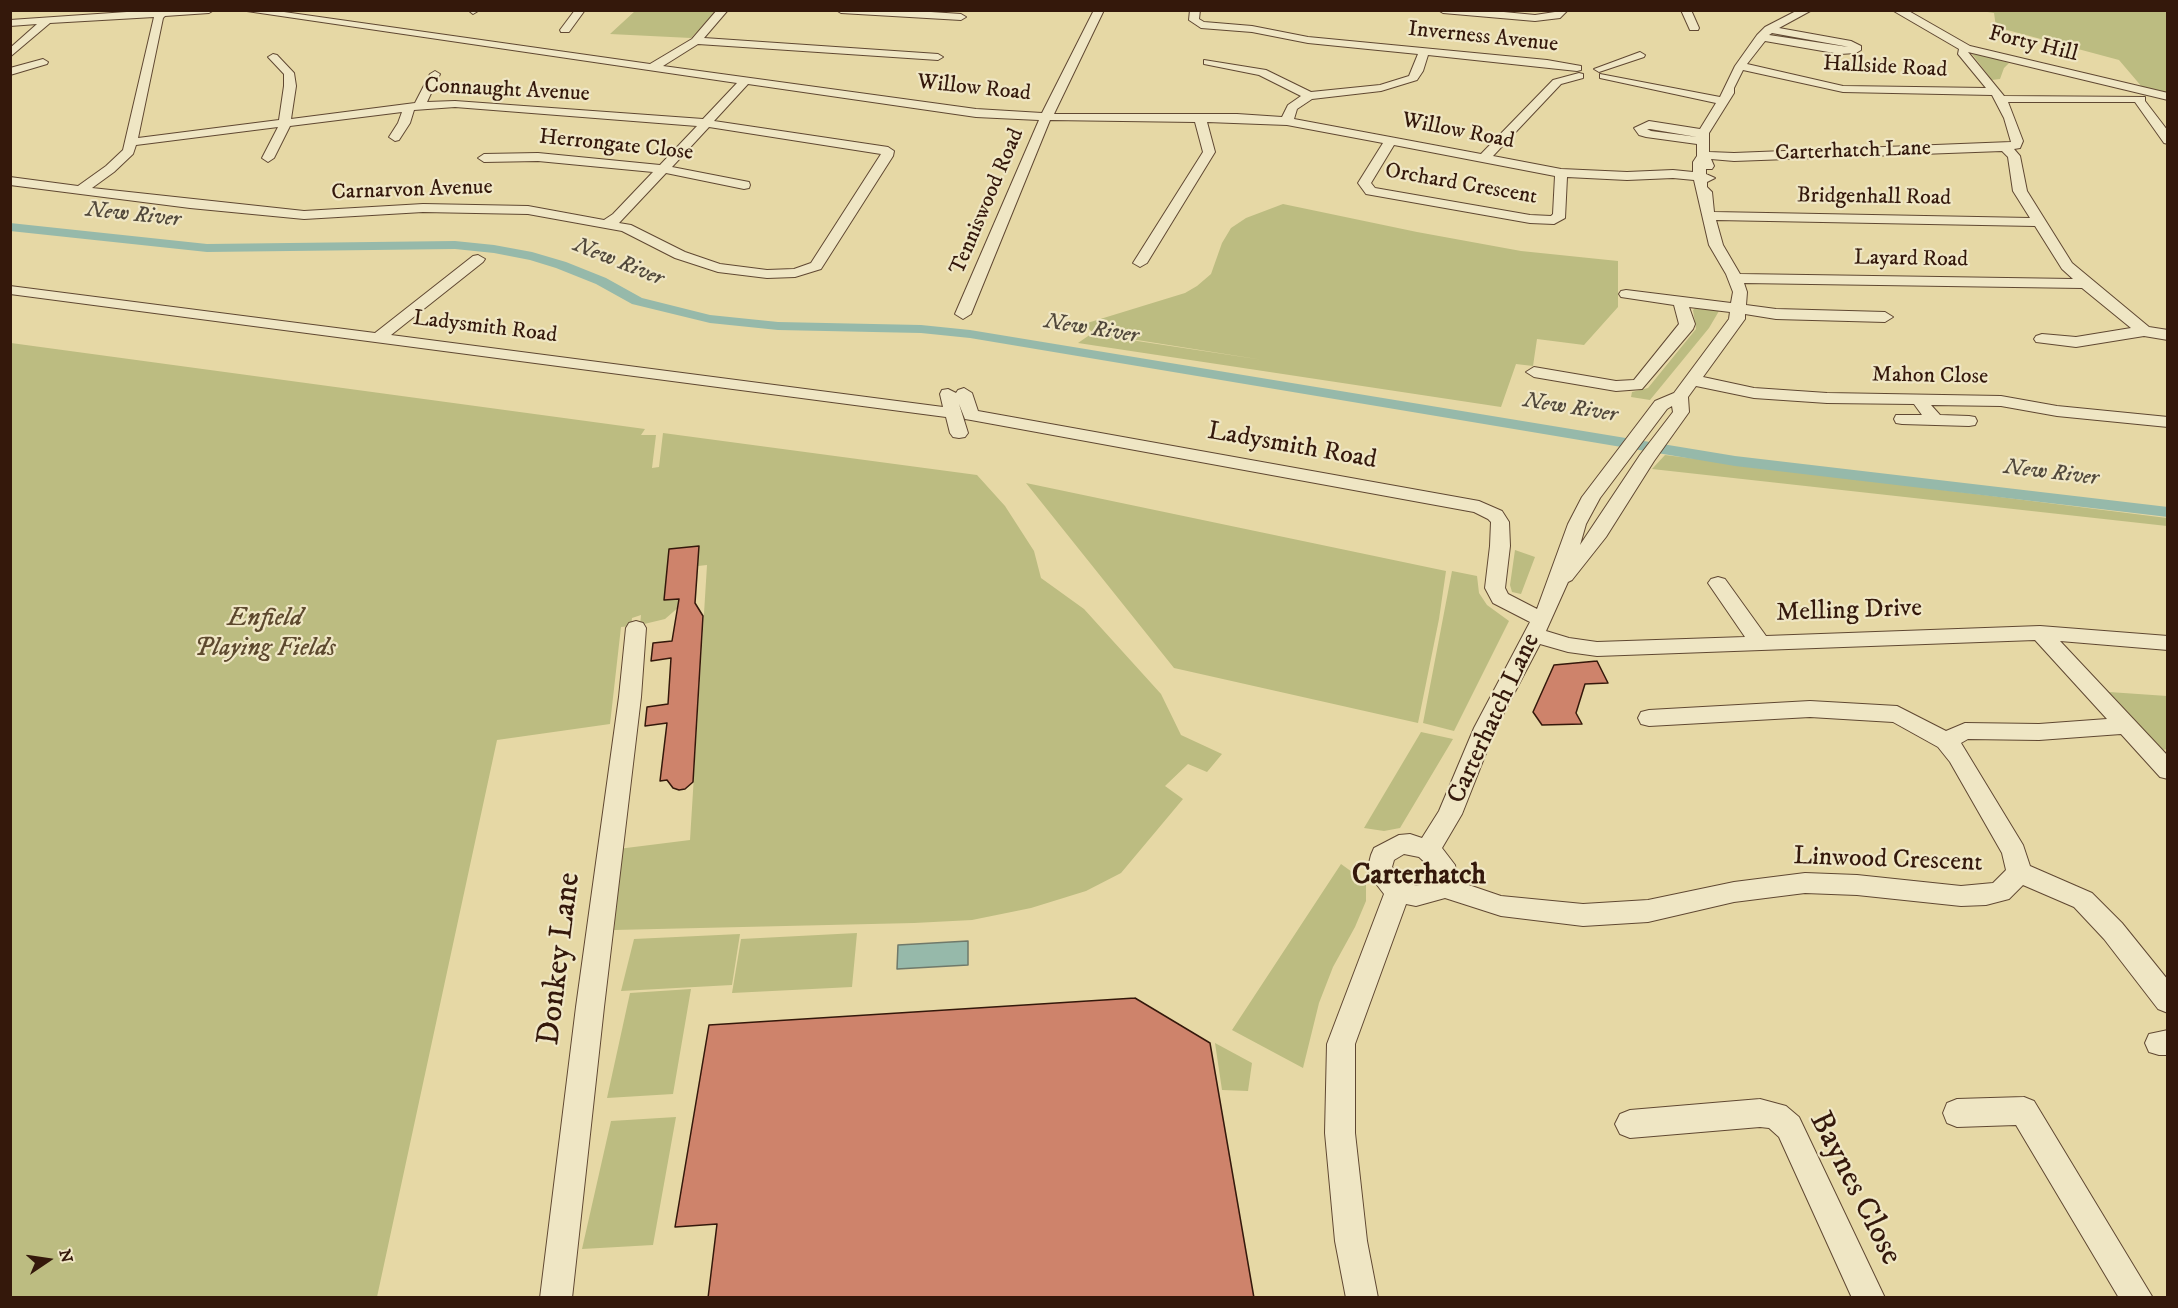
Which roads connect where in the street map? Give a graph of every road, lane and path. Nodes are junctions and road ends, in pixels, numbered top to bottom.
1 (32, 10) edge
2 (208, 10) edge
3 (245, 10) edge
4 (580, 10) edge
5 (723, 10) edge
6 (841, 10) edge
7 (1099, 10) edge
8 (1195, 10) edge
9 (1443, 10) edge
10 (1563, 10) edge
11 (1686, 10) edge
12 (1807, 10) edge
13 (1897, 10) edge
14 (262, 12) edge
15 (161, 14) junction
16 (962, 17) dead end
17 (47, 21) junction
18 (14, 23) edge
19 (1694, 28) dead end
20 (565, 30) dead end
21 (1765, 33) junction
22 (696, 41) junction
23 (1967, 49) junction
24 (1424, 51) junction
25 (11, 53) edge
26 (1640, 56) dead end
27 (273, 57) dead end
28 (938, 57) dead end
29 (1208, 62) dead end
30 (43, 63) dead end
31 (1740, 66) junction
32 (651, 68) junction
33 (10, 72) edge
34 (1578, 72) junction
35 (1602, 73) junction
36 (435, 74) dead end
37 (745, 81) junction
38 (1728, 88) junction
39 (2155, 94) junction
40 (1997, 95) junction
41 (1309, 96) junction
42 (2168, 97) edge
43 (2138, 99) junction
44 (1716, 100) junction
45 (414, 106) junction
46 (1713, 115) junction
47 (1046, 117) junction
48 (1200, 118) junction
49 (1287, 121) junction
50 (286, 123) junction
51 (706, 123) junction
52 (395, 136) dead end
53 (1390, 140) junction
54 (2168, 140) edge
55 (133, 142) junction
56 (2005, 147) junction
57 (1703, 156) junction
58 (268, 158) dead end
59 (484, 158) dead end
60 (1483, 159) junction
61 (663, 169) junction
62 (1562, 173) junction
63 (10, 181) edge
64 (1704, 182) junction
65 (744, 185) dead end
66 (80, 190) junction
67 (1708, 216) junction
68 (2040, 222) junction
69 (609, 224) junction
70 (478, 259) dead end
71 (1140, 263) dead end
72 (805, 271) joint
73 (1735, 278) junction
74 (2086, 284) junction
75 (10, 290) edge
76 (1626, 294) dead end
77 (1680, 300) junction
78 (1739, 308) junction
79 (963, 314) dead end
80 (1885, 317) dead end
81 (2156, 334) edge
82 (378, 338) junction
83 (2042, 339) dead end
84 (1534, 372) dead end
85 (1692, 380) junction
86 (1680, 396) junction
87 (1918, 399) junction
88 (953, 413) junction
89 (1902, 419) dead end
90 (1935, 420) junction
91 (1969, 421) dead end
92 (2168, 422) edge
93 (959, 433) dead end
94 (1718, 583) dead end
95 (1558, 586) junction
96 (1538, 627) junction
97 (636, 628) dead end
98 (2040, 633) junction
99 (1759, 642) junction
100 (2168, 643) edge
101 (1649, 718) dead end
102 (2126, 726) junction
103 (1946, 741) junction
104 (2164, 762) edge
105 (1428, 850) junction
106 (2019, 872) junction
107 (1441, 886) junction
108 (1398, 891) junction
109 (2168, 1001) edge
110 (1957, 1113) dead end
111 (1630, 1124) dead end
112 (556, 1298) edge
113 (1362, 1298) edge
114 (1869, 1298) edge
115 (2137, 1298) edge

1 - 18 street
2 - 15 street
3 - 14 street, Willow Road
4 - 20 street
5 - 22 street
6 - 16 street
7 - 47 street, Tenniswood Road
8 - 24 street, Inverness Avenue
9 - 10 street
11 - 19 street
12 - 21 street
13 - 23 street, Forty Hill
14 - 32 street, Willow Road
15 - 17 street
15 - 55 street
17 - 18 street
17 - 25 street
21 - 21 street
21 - 31 street
22 - 28 street
22 - 32 street
23 - 39 street, Forty Hill
23 - 40 street
24 - 34 street, Inverness Avenue
24 - 41 street
26 - 35 street
27 - 50 street
29 - 41 street
30 - 33 street
31 - 38 street
31 - 40 street, Hallside Road
32 - 37 street, Willow Road
34 - 35 street, Inverness Avenue
34 - 60 street
35 - 44 street, Inverness Avenue
36 - 45 street
37 - 47 street, Willow Road
37 - 51 street
38 - 44 street
38 - 46 street
39 - 42 street, Forty Hill
39 - 43 street, Hallside Road
40 - 43 street, Hallside Road
40 - 56 street
41 - 49 street
43 - 54 street
44 - 46 street
45 - 50 street, Connaught Avenue
45 - 51 street, Connaught Avenue
45 - 52 street
46 - 57 street
47 - 48 street, Willow Road
47 - 79 street, Tenniswood Road
48 - 49 street, Willow Road
48 - 71 street
49 - 53 street, Willow Road
50 - 55 street, Connaught Avenue
50 - 58 street
51 - 61 street
51 - 72 street, Connaught Avenue
53 - 60 street, Willow Road
53 - 62 street, Orchard Crescent
55 - 66 street
56 - 57 street, Carterhatch Lane
56 - 68 street
57 - 64 street
59 - 61 street, Herrongate Close
60 - 62 street, Willow Road
61 - 65 street, Herrongate Close
61 - 69 street
62 - 64 street, Willow Road
63 - 66 street, Carnarvon Avenue
64 - 67 street
66 - 69 street, Carnarvon Avenue
67 - 68 street, Bridgenhall Road
67 - 73 street
68 - 74 street
69 - 72 street, Carnarvon Avenue
70 - 82 street
73 - 74 street, Layard Road
73 - 78 street
74 - 81 street
75 - 82 street, Ladysmith Road
76 - 77 street
77 - 78 street
77 - 84 street
78 - 80 street
78 - 85 street, Carterhatch Lane
81 - 83 street
82 - 88 street, Ladysmith Road
85 - 86 street, Carterhatch Lane
85 - 87 street, Mahon Close
86 - 95 street, Carterhatch Lane
86 - 95 street, Carterhatch Lane
87 - 90 street
87 - 92 street, Mahon Close
88 - 93 street
88 - 96 street, Ladysmith Road
89 - 90 street
90 - 91 street
94 - 99 street
95 - 96 street, Carterhatch Lane
96 - 99 street, Melling Drive
96 - 105 street, Carterhatch Lane
97 - 112 street, Donkey Lane
98 - 99 street, Melling Drive
98 - 100 street, Melling Drive
98 - 102 street
101 - 103 street, Linwood Crescent
102 - 103 street
102 - 104 street
103 - 106 street, Linwood Crescent
105 - 107 street
105 - 108 street
106 - 107 street, Linwood Crescent
106 - 109 street
107 - 108 street
108 - 113 street
110 - 115 street
111 - 114 street, Baynes Close

